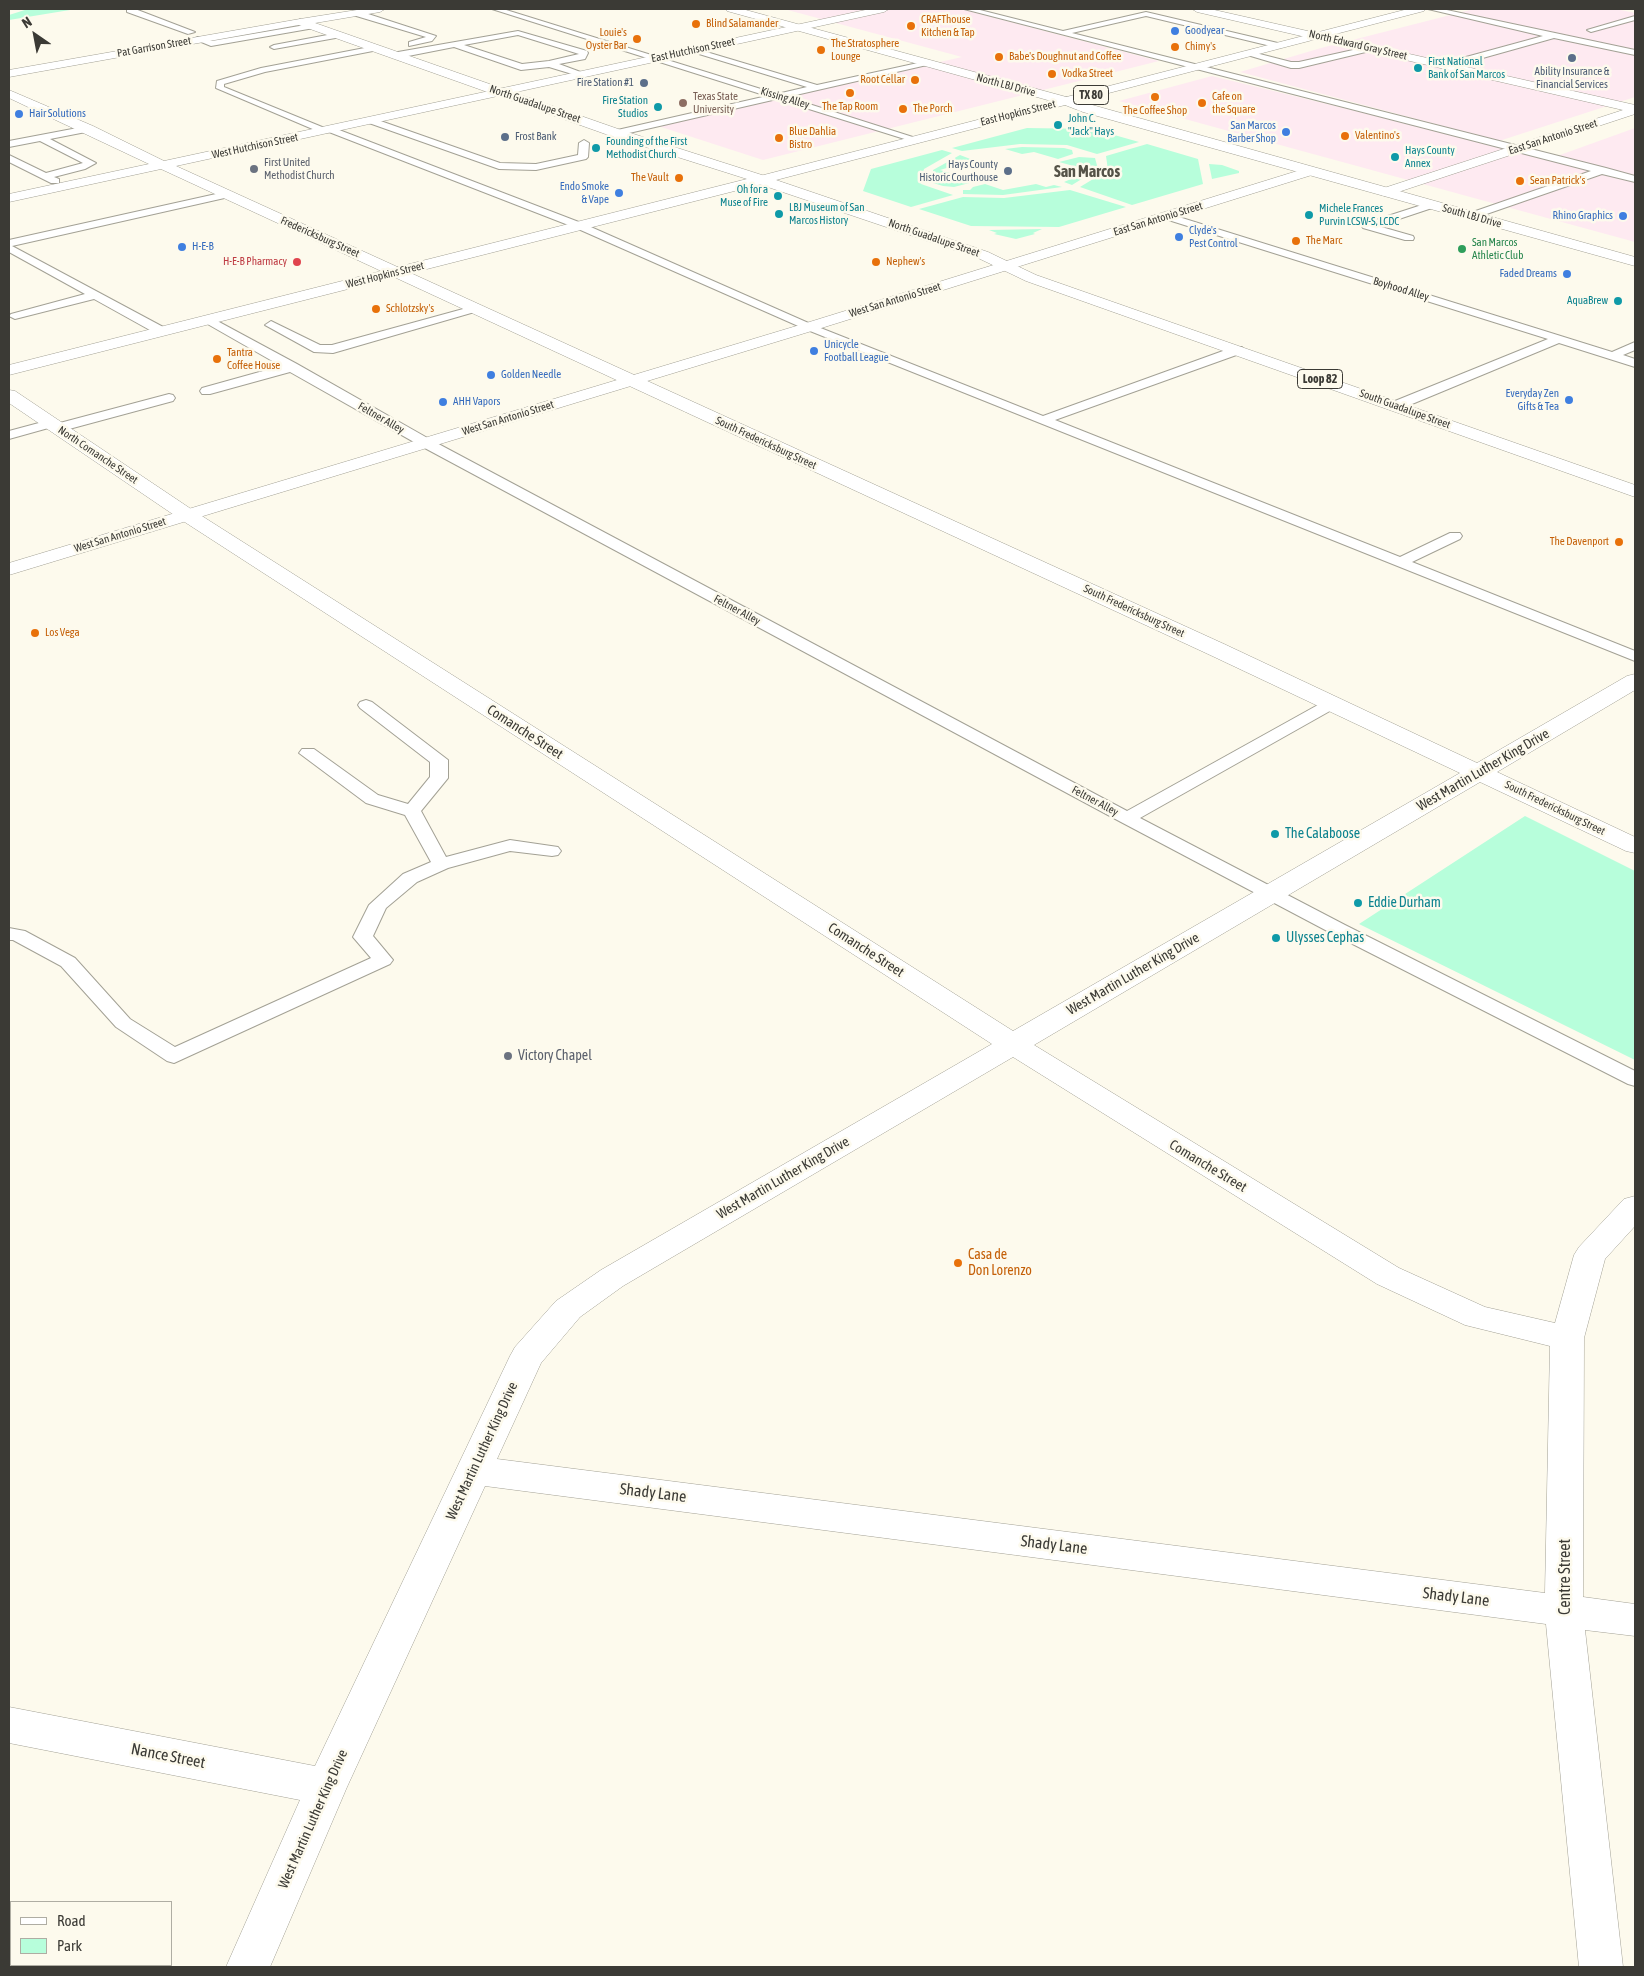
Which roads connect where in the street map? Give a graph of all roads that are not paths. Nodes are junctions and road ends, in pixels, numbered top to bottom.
1 (131, 9) edge
2 (380, 9) edge
3 (496, 9) edge
4 (731, 9) edge
5 (884, 9) edge
6 (968, 9) edge
7 (1138, 9) edge
8 (1197, 9) edge
9 (1420, 9) edge
10 (1432, 9) edge
11 (1123, 11) dead end
12 (356, 13) junction
13 (280, 14) dead end
14 (1241, 18) junction
15 (1633, 20) edge
16 (305, 24) junction
17 (798, 27) junction
18 (1200, 27) junction
19 (1582, 28) dead end
20 (1591, 30) junction
21 (232, 33) junction
22 (1063, 33) junction
23 (1609, 34) dead end
24 (338, 35) junction
25 (1317, 35) junction
26 (1554, 35) junction
27 (194, 37) junction
28 (243, 41) junction
29 (294, 41) dead end
30 (271, 44) junction
31 (453, 45) junction
32 (1278, 46) junction
33 (224, 47) dead end
34 (1371, 48) junction
35 (378, 49) junction
36 (690, 50) junction
37 (1635, 53) edge
38 (1248, 54) junction
39 (398, 55) junction
40 (655, 58) junction
41 (924, 63) junction
42 (550, 64) junction
43 (1447, 65) junction
44 (1196, 67) junction
45 (9, 74) edge
46 (582, 74) junction
47 (815, 87) junction
48 (502, 92) junction
49 (9, 94) edge
50 (775, 96) junction
51 (1346, 96) dead end
52 (1324, 99) junction
53 (1066, 101) junction
54 (1635, 109) edge
55 (372, 121) junction
56 (88, 129) junction
57 (328, 130) junction
58 (610, 137) junction
59 (41, 138) junction
60 (914, 139) junction
61 (1518, 143) junction
62 (9, 144) edge
63 (526, 156) dead end
64 (9, 158) edge
65 (164, 165) junction
66 (499, 166) junction
67 (1603, 170) junction
68 (1310, 171) junction
69 (44, 176) junction
70 (1635, 179) edge
71 (457, 180) junction
72 (761, 180) junction
73 (66, 186) junction
74 (1386, 192) junction
75 (225, 195) junction
76 (9, 198) edge
77 (1431, 205) junction
78 (1166, 216) junction
79 (1471, 216) junction
80 (580, 226) junction
81 (1409, 238) dead end
82 (9, 243) edge
83 (9, 248) edge
84 (1635, 262) edge
85 (1006, 266) junction
86 (396, 272) junction
87 (95, 295) junction
88 (474, 309) junction
89 (208, 320) junction
90 (16, 322) edge
91 (271, 325) dead end
92 (809, 327) junction
93 (161, 331) junction
94 (1559, 339) junction
95 (1635, 346) edge
96 (318, 349) junction
97 (1238, 350) junction
98 (1612, 356) junction
99 (296, 359) junction
100 (1635, 363) edge
101 (9, 370) edge
102 (631, 381) junction
103 (206, 391) dead end
104 (9, 396) edge
105 (169, 398) dead end
106 (1395, 406) junction
107 (1044, 420) junction
108 (54, 426) junction
109 (9, 436) edge
110 (426, 443) junction
111 (1634, 489) edge
112 (187, 515) junction
113 (1455, 536) dead end
114 (1401, 562) junction
115 (9, 569) edge
116 (1635, 656) edge
117 (1635, 681) edge
118 (1331, 704) junction
119 (366, 705) dead end
120 (308, 753) dead end
121 (1479, 772) junction
122 (412, 811) junction
123 (1127, 818) junction
124 (1635, 846) edge
125 (552, 851) dead end
126 (441, 864) junction
127 (1270, 894) junction
128 (9, 934) edge
129 (1013, 1044) junction
130 (1635, 1079) edge
131 (1635, 1207) edge
132 (1567, 1338) junction
133 (473, 1470) junction
134 (1564, 1610) junction
135 (1635, 1620) edge
136 (9, 1725) edge
137 (326, 1787) junction
138 (248, 1967) edge
139 (1601, 1967) edge

1 - 27 lane
2 - 12 street, Pat Garrison Street
3 - 40 lane, Kissing Alley
4 - 17 street, North LBJ Drive
5 - 17 street, East Hutchison Street
6 - 22 lane
7 - 11 lane
8 - 14 street, North Edward Gray Street
9 - 25 street, East Hopkins Street / TX 80
10 - 26 lane
12 - 16 street, Pat Garrison Street
12 - 35 lane
13 - 16 street, North Guadalupe Street
14 - 18 lane
14 - 25 street, North Edward Gray Street
15 - 20 lane
16 - 21 street, Pat Garrison Street
16 - 24 street, North Guadalupe Street / Loop 82
16 - 28 lane
17 - 36 street, East Hutchison Street
17 - 41 street, North LBJ Drive
18 - 22 lane
18 - 32 lane
19 - 20 lane
20 - 23 lane
21 - 27 street, Pat Garrison Street
21 - 28 lane
22 - 44 lane
24 - 30 lane
24 - 35 street, North Guadalupe Street / Loop 82
25 - 32 street, East Hopkins Street / TX 80
25 - 34 street, North Edward Gray Street
26 - 37 lane
26 - 43 lane
27 - 28 lane
27 - 45 street, Pat Garrison Street
28 - 30 lane
28 - 30 lane
28 - 33 lane
29 - 30 lane
31 - 39 lane
31 - 42 lane
31 - 42 lane
32 - 38 street, East Hopkins Street / TX 80
34 - 38 lane
34 - 43 street, North Edward Gray Street
35 - 39 street, North Guadalupe Street / Loop 82
35 - 57 lane
36 - 40 street, East Hutchison Street
36 - 47 lane
38 - 44 street, East Hopkins Street / TX 80
39 - 48 street, North Guadalupe Street / Loop 82
40 - 46 street, East Hutchison Street
40 - 50 lane, Kissing Alley
41 - 47 lane
41 - 53 street, North LBJ Drive
42 - 46 lane
43 - 54 street, North Edward Gray Street
44 - 52 lane
44 - 53 street, East Hopkins Street / TX 80
46 - 48 street, East Hutchison Street
47 - 50 lane
48 - 55 street, West Hutchison Street
48 - 58 street, North Guadalupe Street / Loop 82
49 - 56 street, Fredericksburg Street
50 - 58 lane
50 - 60 lane, Kissing Alley
51 - 52 lane
52 - 61 lane
53 - 60 street, East Hopkins Street / TX 80
53 - 68 street, North LBJ Drive
54 - 61 street, East San Antonio Street
55 - 57 street, West Hutchison Street
55 - 66 lane
56 - 59 lane
56 - 65 street, Fredericksburg Street
57 - 65 street, West Hutchison Street
57 - 71 lane
58 - 66 lane
58 - 72 street, North Guadalupe Street / Loop 82
59 - 62 lane
59 - 69 lane
60 - 72 street, East Hopkins Street / TX 80
61 - 67 lane
61 - 74 street, East San Antonio Street
63 - 66 lane
64 - 69 lane
65 - 73 street, West Hutchison Street
65 - 75 street, Fredericksburg Street
66 - 71 lane
67 - 70 lane
67 - 79 lane
68 - 74 street, South LBJ Drive
68 - 78 street, East San Antonio Street
69 - 73 lane
71 - 80 lane
72 - 80 street, West Hopkins Street
72 - 85 street, North Guadalupe Street / Loop 82
73 - 76 street, West Hutchison Street
74 - 77 street, South LBJ Drive
75 - 82 lane
75 - 86 street, Fredericksburg Street
77 - 79 street, South LBJ Drive
77 - 81 lane
78 - 85 street, East San Antonio Street
78 - 94 lane, Boyhood Alley
79 - 84 street, South LBJ Drive
80 - 86 street, West Hopkins Street
80 - 92 lane
83 - 87 lane
85 - 92 street, West San Antonio Street
85 - 97 street, South Guadalupe Street / Loop 82
86 - 88 street, Fredericksburg Street
86 - 89 street, West Hopkins Street
87 - 90 lane
87 - 93 lane
88 - 96 lane
88 - 102 street, Fredericksburg Street
89 - 93 street, West Hopkins Street
89 - 99 lane, Feltner Alley
91 - 96 lane
92 - 102 street, West San Antonio Street
92 - 107 lane
93 - 101 street, West Hopkins Street
94 - 98 lane, Boyhood Alley
94 - 106 lane
95 - 98 lane
96 - 99 lane
97 - 106 street, South Guadalupe Street / Loop 82
97 - 107 lane
98 - 100 lane, Boyhood Alley
99 - 103 lane
99 - 110 lane, Feltner Alley
102 - 110 street, West San Antonio Street
102 - 118 street, South Fredericksburg Street
104 - 108 street, North Comanche Street
105 - 108 lane
106 - 111 street, South Guadalupe Street / Loop 82
107 - 114 lane
108 - 109 lane
108 - 112 street, North Comanche Street
110 - 112 street, West San Antonio Street
110 - 123 lane, Feltner Alley
112 - 115 street, West San Antonio Street
112 - 129 street, Comanche Street
113 - 114 lane
114 - 116 lane
117 - 121 street, West Martin Luther King Drive
118 - 121 street, South Fredericksburg Street
118 - 123 lane
119 - 122 lane
120 - 122 lane
121 - 124 street, South Fredericksburg Street
121 - 127 street, West Martin Luther King Drive
122 - 126 lane
123 - 127 lane, Feltner Alley
125 - 126 lane
126 - 128 lane
127 - 129 street, West Martin Luther King Drive
127 - 130 lane, Feltner Alley
129 - 132 street, Comanche Street
129 - 133 street, West Martin Luther King Drive
131 - 132 street, Centre Street
132 - 134 street, Centre Street
133 - 134 street, Shady Lane
133 - 137 street, West Martin Luther King Drive
134 - 135 street, Shady Lane
134 - 139 street, Centre Street
136 - 137 street, Nance Street
137 - 138 street, West Martin Luther King Drive

